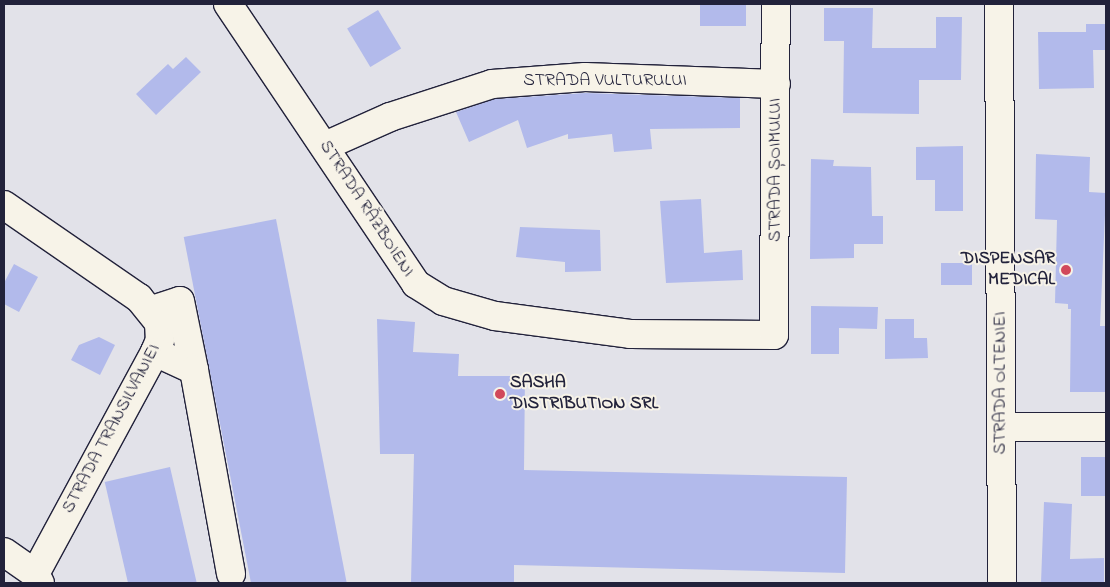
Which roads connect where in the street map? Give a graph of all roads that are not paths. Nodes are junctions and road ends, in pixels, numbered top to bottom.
1 (228, 4) edge
2 (776, 4) edge
3 (999, 4) edge
4 (776, 84) junction
5 (326, 146) junction
6 (4, 205) edge
7 (152, 310) junction
8 (774, 335) joint
9 (155, 352) junction
10 (194, 370) junction
11 (1002, 427) junction
12 (1106, 427) edge
13 (4, 552) edge
14 (231, 574) dead end
15 (37, 579) edge
16 (1002, 583) edge

1 - 5 street, STRADA RĂZBOIENI
2 - 4 street, STRADA ȘOIMULUI
3 - 11 street, STRADA OLTENIEI
4 - 5 street, STRADA VULTURULUI
4 - 8 street, STRADA ȘOIMULUI
5 - 8 street, STRADA RĂZBOIENI
6 - 7 street
7 - 9 street, STRADA TRANSILVANIEI
7 - 10 street
9 - 10 street
9 - 15 street, STRADA TRANSILVANIEI
10 - 14 street
11 - 12 street
11 - 16 street, STRADA OLTENIEI
13 - 15 street

